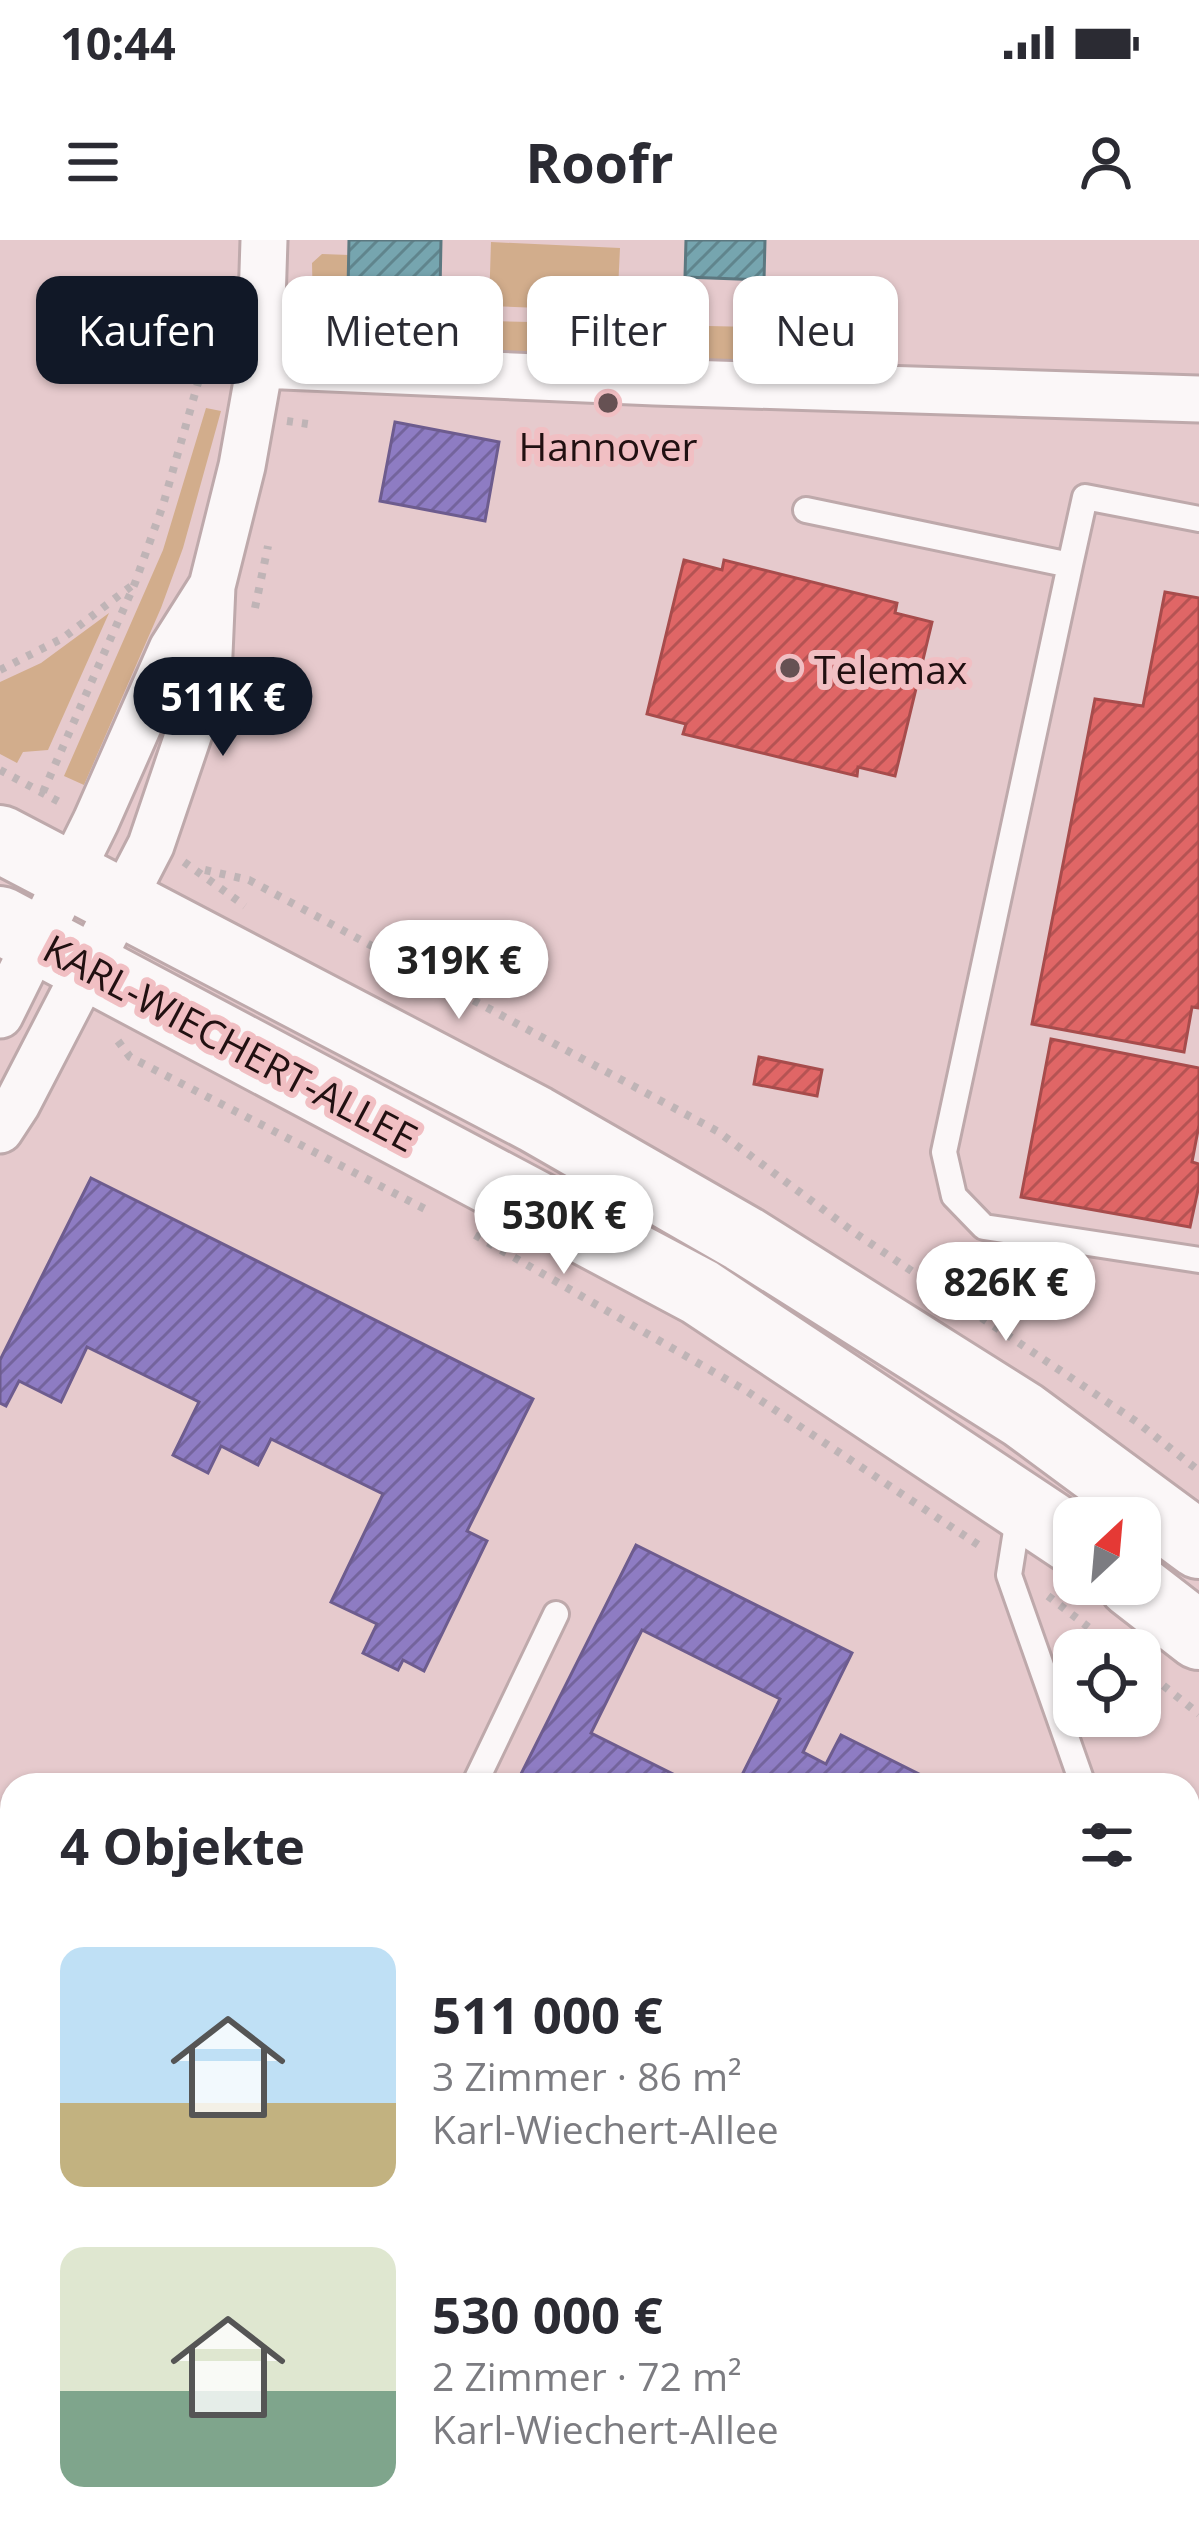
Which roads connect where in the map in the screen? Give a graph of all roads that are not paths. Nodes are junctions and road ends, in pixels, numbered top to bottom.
1 (264, 240) edge
2 (260, 365) junction
3 (1199, 399) edge
4 (806, 511) dead end
5 (1199, 519) edge
6 (1070, 565) junction
7 (212, 586) junction
8 (0, 839) edge
9 (96, 889) junction
10 (42, 943) edge
11 (0, 1016) edge
12 (0, 1130) edge
13 (1199, 1260) edge
14 (1037, 1537) edge
15 (1199, 1545) edge
16 (1159, 1605) edge
17 (556, 1614) dead end
18 (1199, 1636) edge
19 (480, 1773) edge
20 (1081, 1773) edge

1 - 2 street, KARL-WIECHERT-ALLEE
2 - 3 street
2 - 7 street, KARL-WIECHERT-ALLEE
4 - 6 lane
5 - 6 lane
6 - 13 lane
7 - 9 street, KARL-WIECHERT-ALLEE
7 - 9 street, KARL-WIECHERT-ALLEE
8 - 9 main road, KARL-WIECHERT-ALLEE
9 - 10 street
9 - 15 main road, KARL-WIECHERT-ALLEE
10 - 11 street
10 - 12 street
10 - 14 main road, KARL-WIECHERT-ALLEE
14 - 20 lane
16 - 18 main road
17 - 19 lane

